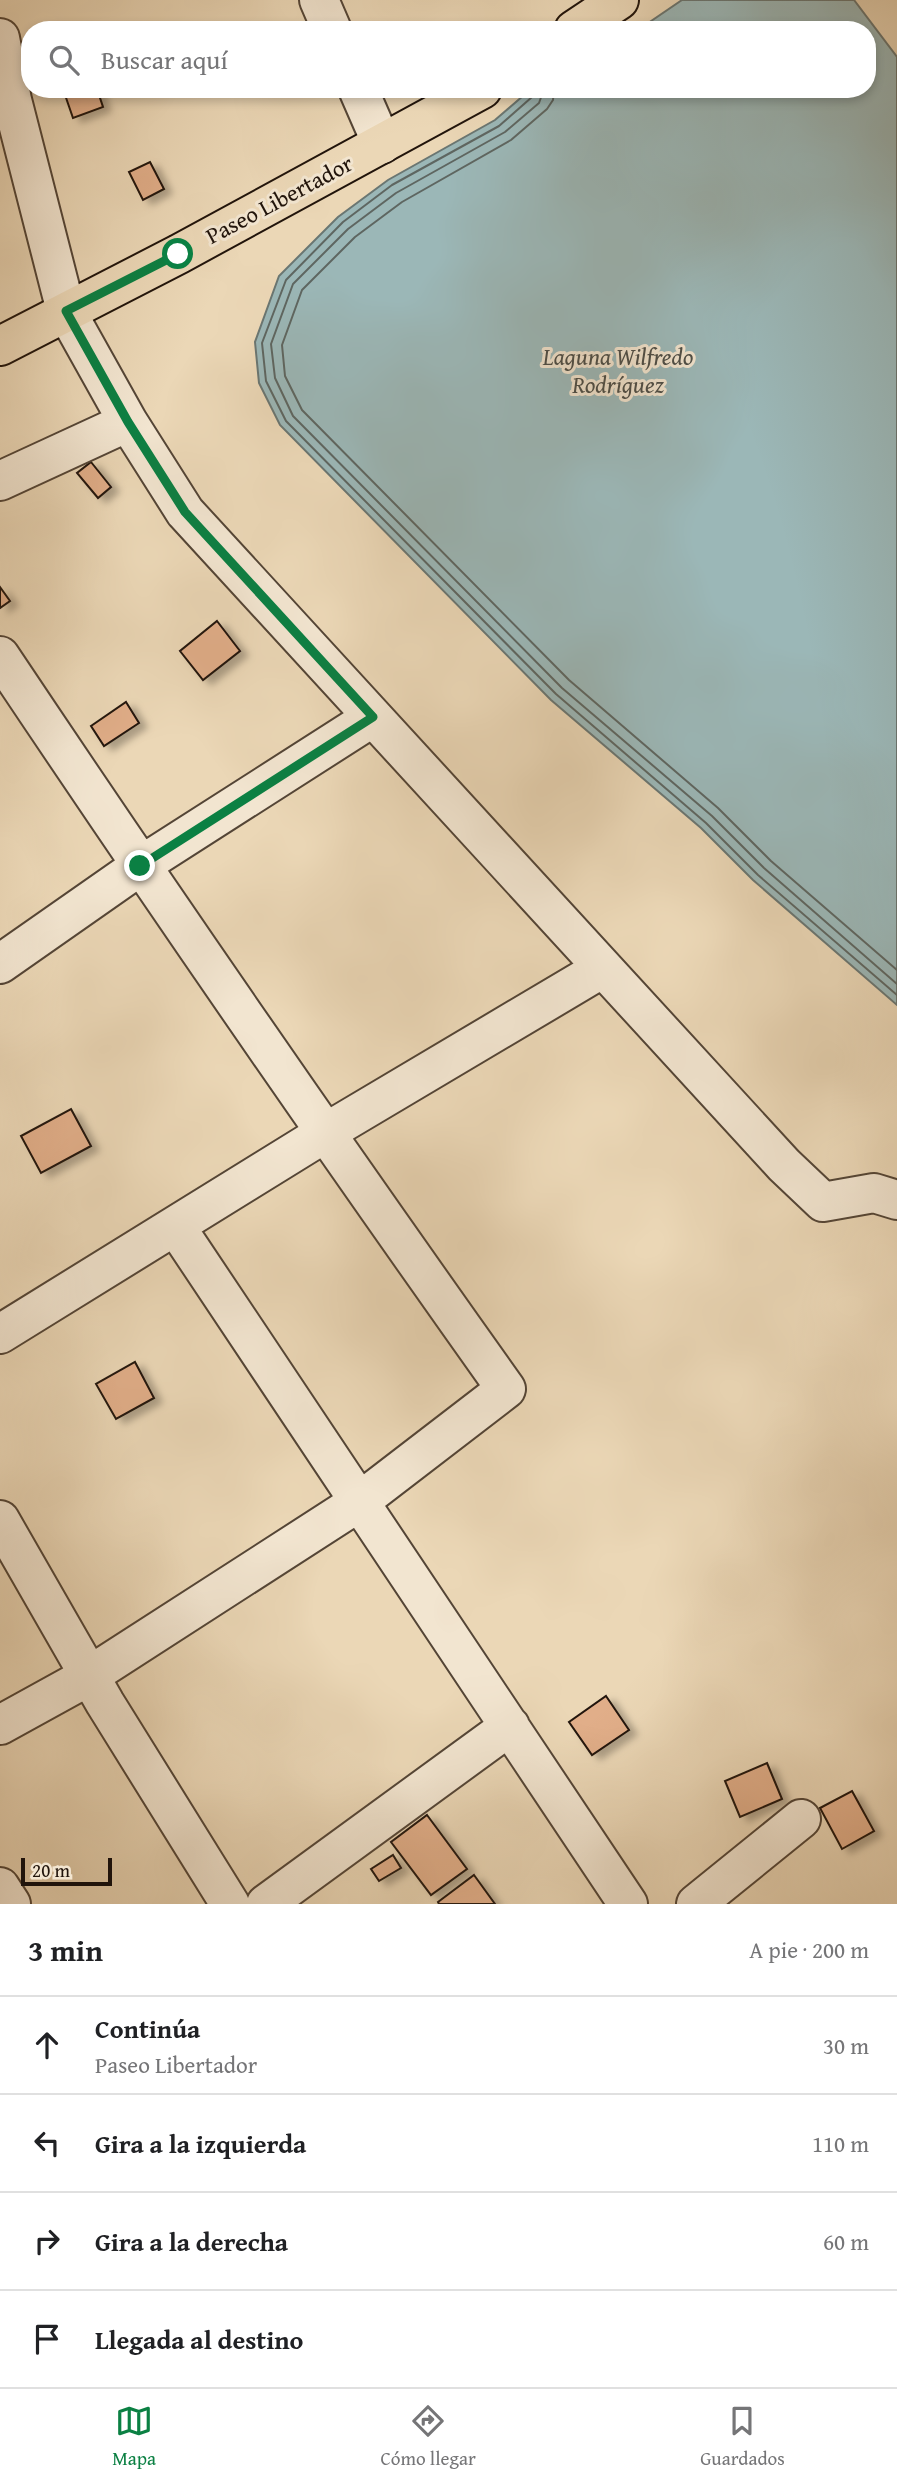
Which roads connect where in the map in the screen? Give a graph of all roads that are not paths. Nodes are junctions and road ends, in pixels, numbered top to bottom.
1 (319, 0) edge
2 (619, 0) edge
3 (328, 21) edge
4 (588, 21) edge
5 (0, 38) edge
6 (6, 97) edge
7 (362, 98) edge
8 (466, 98) edge
9 (382, 144) junction
10 (66, 311) junction
11 (0, 345) edge
12 (128, 422) junction
13 (0, 481) edge
14 (0, 656) edge
15 (373, 717) junction
16 (140, 866) junction
17 (0, 964) edge
18 (603, 968) junction
19 (325, 1133) junction
20 (897, 1200) edge
21 (176, 1227) junction
22 (0, 1334) edge
23 (359, 1502) junction
24 (0, 1520) edge
25 (89, 1676) junction
26 (0, 1725) edge
27 (510, 1726) junction
28 (801, 1819) dead end
29 (0, 1887) edge
30 (11, 1904) edge
31 (230, 1904) edge
32 (266, 1904) edge
33 (628, 1904) edge
34 (696, 1904) edge

1 - 3 street
2 - 4 main road
5 - 6 street
6 - 10 street
7 - 9 street
8 - 9 main road, Paseo Libertador
9 - 10 main road, Paseo Libertador
10 - 11 main road, Paseo Libertador
10 - 12 street
12 - 13 street
12 - 15 street
14 - 16 street
15 - 16 street
15 - 18 street
16 - 17 street
16 - 19 street
18 - 19 street
18 - 20 street
19 - 21 street
19 - 23 street
21 - 22 street
21 - 23 street
23 - 25 street
23 - 27 street
24 - 25 street
25 - 26 street
25 - 31 street
27 - 32 street
27 - 33 street
28 - 34 street
29 - 30 street

